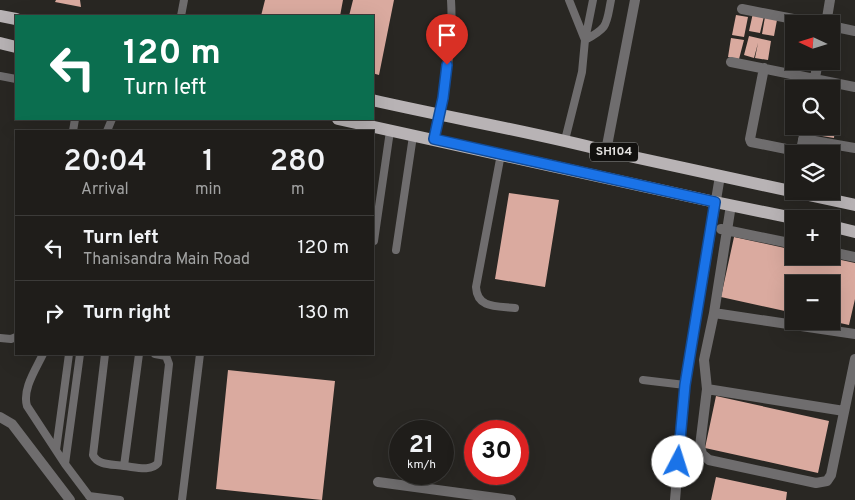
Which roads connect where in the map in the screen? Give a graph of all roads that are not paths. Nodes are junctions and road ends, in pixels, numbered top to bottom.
1 (184, 0) edge
2 (450, 0) edge
3 (569, 0) edge
4 (593, 0) edge
5 (611, 0) edge
6 (635, 0) edge
7 (830, 0) edge
8 (742, 9) dead end
9 (181, 15) edge
10 (828, 15) edge
11 (0, 16) edge
12 (785, 17) edge
13 (15, 19) edge
14 (840, 28) edge
15 (855, 31) edge
16 (585, 40) junction
17 (0, 43) edge
18 (15, 46) edge
19 (731, 62) dead end
20 (764, 68) junction
21 (0, 76) edge
22 (15, 79) edge
23 (802, 80) edge
24 (840, 85) edge
25 (855, 86) edge
26 (374, 100) edge
27 (439, 116) junction
28 (342, 120) edge
29 (390, 131) junction
30 (804, 135) edge
31 (413, 136) junction
32 (434, 139) junction
33 (803, 139) junction
34 (565, 140) junction
35 (802, 145) edge
36 (855, 148) edge
37 (785, 150) edge
38 (606, 151) junction
39 (501, 154) junction
40 (720, 176) junction
41 (785, 188) edge
42 (836, 200) edge
43 (715, 202) junction
44 (731, 205) junction
45 (855, 205) edge
46 (785, 216) edge
47 (711, 227) junction
48 (840, 228) edge
49 (726, 230) junction
50 (855, 232) edge
51 (374, 241) edge
52 (785, 242) edge
53 (396, 250) dead end
54 (840, 254) edge
55 (855, 257) edge
56 (515, 308) dead end
57 (714, 313) junction
58 (855, 334) edge
59 (15, 337) edge
60 (0, 338) edge
61 (43, 355) edge
62 (69, 355) edge
63 (80, 355) edge
64 (105, 355) edge
65 (139, 355) edge
66 (160, 355) edge
67 (200, 355) edge
68 (855, 359) edge
69 (643, 380) dead end
70 (685, 385) junction
71 (707, 389) junction
72 (844, 411) junction
73 (0, 417) edge
74 (56, 450) junction
75 (65, 464) junction
76 (124, 466) junction
77 (378, 482) dead end
78 (91, 498) edge
79 (70, 500) edge
80 (120, 500) edge
81 (182, 500) edge
82 (511, 500) edge
83 (675, 500) edge

1 - 9 lane
2 - 27 lane
3 - 16 lane
4 - 16 lane
5 - 16 lane
6 - 38 street
7 - 10 street
8 - 12 street
11 - 13 main road
14 - 15 street
16 - 34 lane
17 - 18 main road
19 - 20 street
20 - 23 street
20 - 37 street
21 - 22 lane
24 - 25 street
26 - 27 main road, SH104
27 - 32 lane
27 - 34 main road, SH104
28 - 29 main road, SH104
29 - 31 main road, SH104
29 - 51 lane
30 - 33 street
31 - 32 main road, SH104
31 - 53 lane
32 - 39 main road, SH104
33 - 35 street
33 - 36 street
34 - 38 main road, SH104
38 - 40 main road, SH104
39 - 43 main road, SH104
39 - 56 lane
40 - 41 main road, SH104
40 - 43 street
42 - 45 main road, SH104
43 - 44 main road, SH104
43 - 47 street
44 - 46 main road, SH104
44 - 49 street
47 - 49 street
47 - 70 street
48 - 50 main road
49 - 52 street
49 - 57 street
54 - 55 street
57 - 58 street
57 - 71 street
59 - 60 lane
61 - 74 lane
62 - 74 lane
63 - 75 lane
64 - 76 lane
65 - 76 lane
66 - 76 lane
67 - 81 lane
68 - 72 street
69 - 70 lane
70 - 83 street
71 - 72 street
71 - 72 street
73 - 79 street
74 - 75 lane
75 - 78 lane
77 - 82 street
78 - 80 lane

